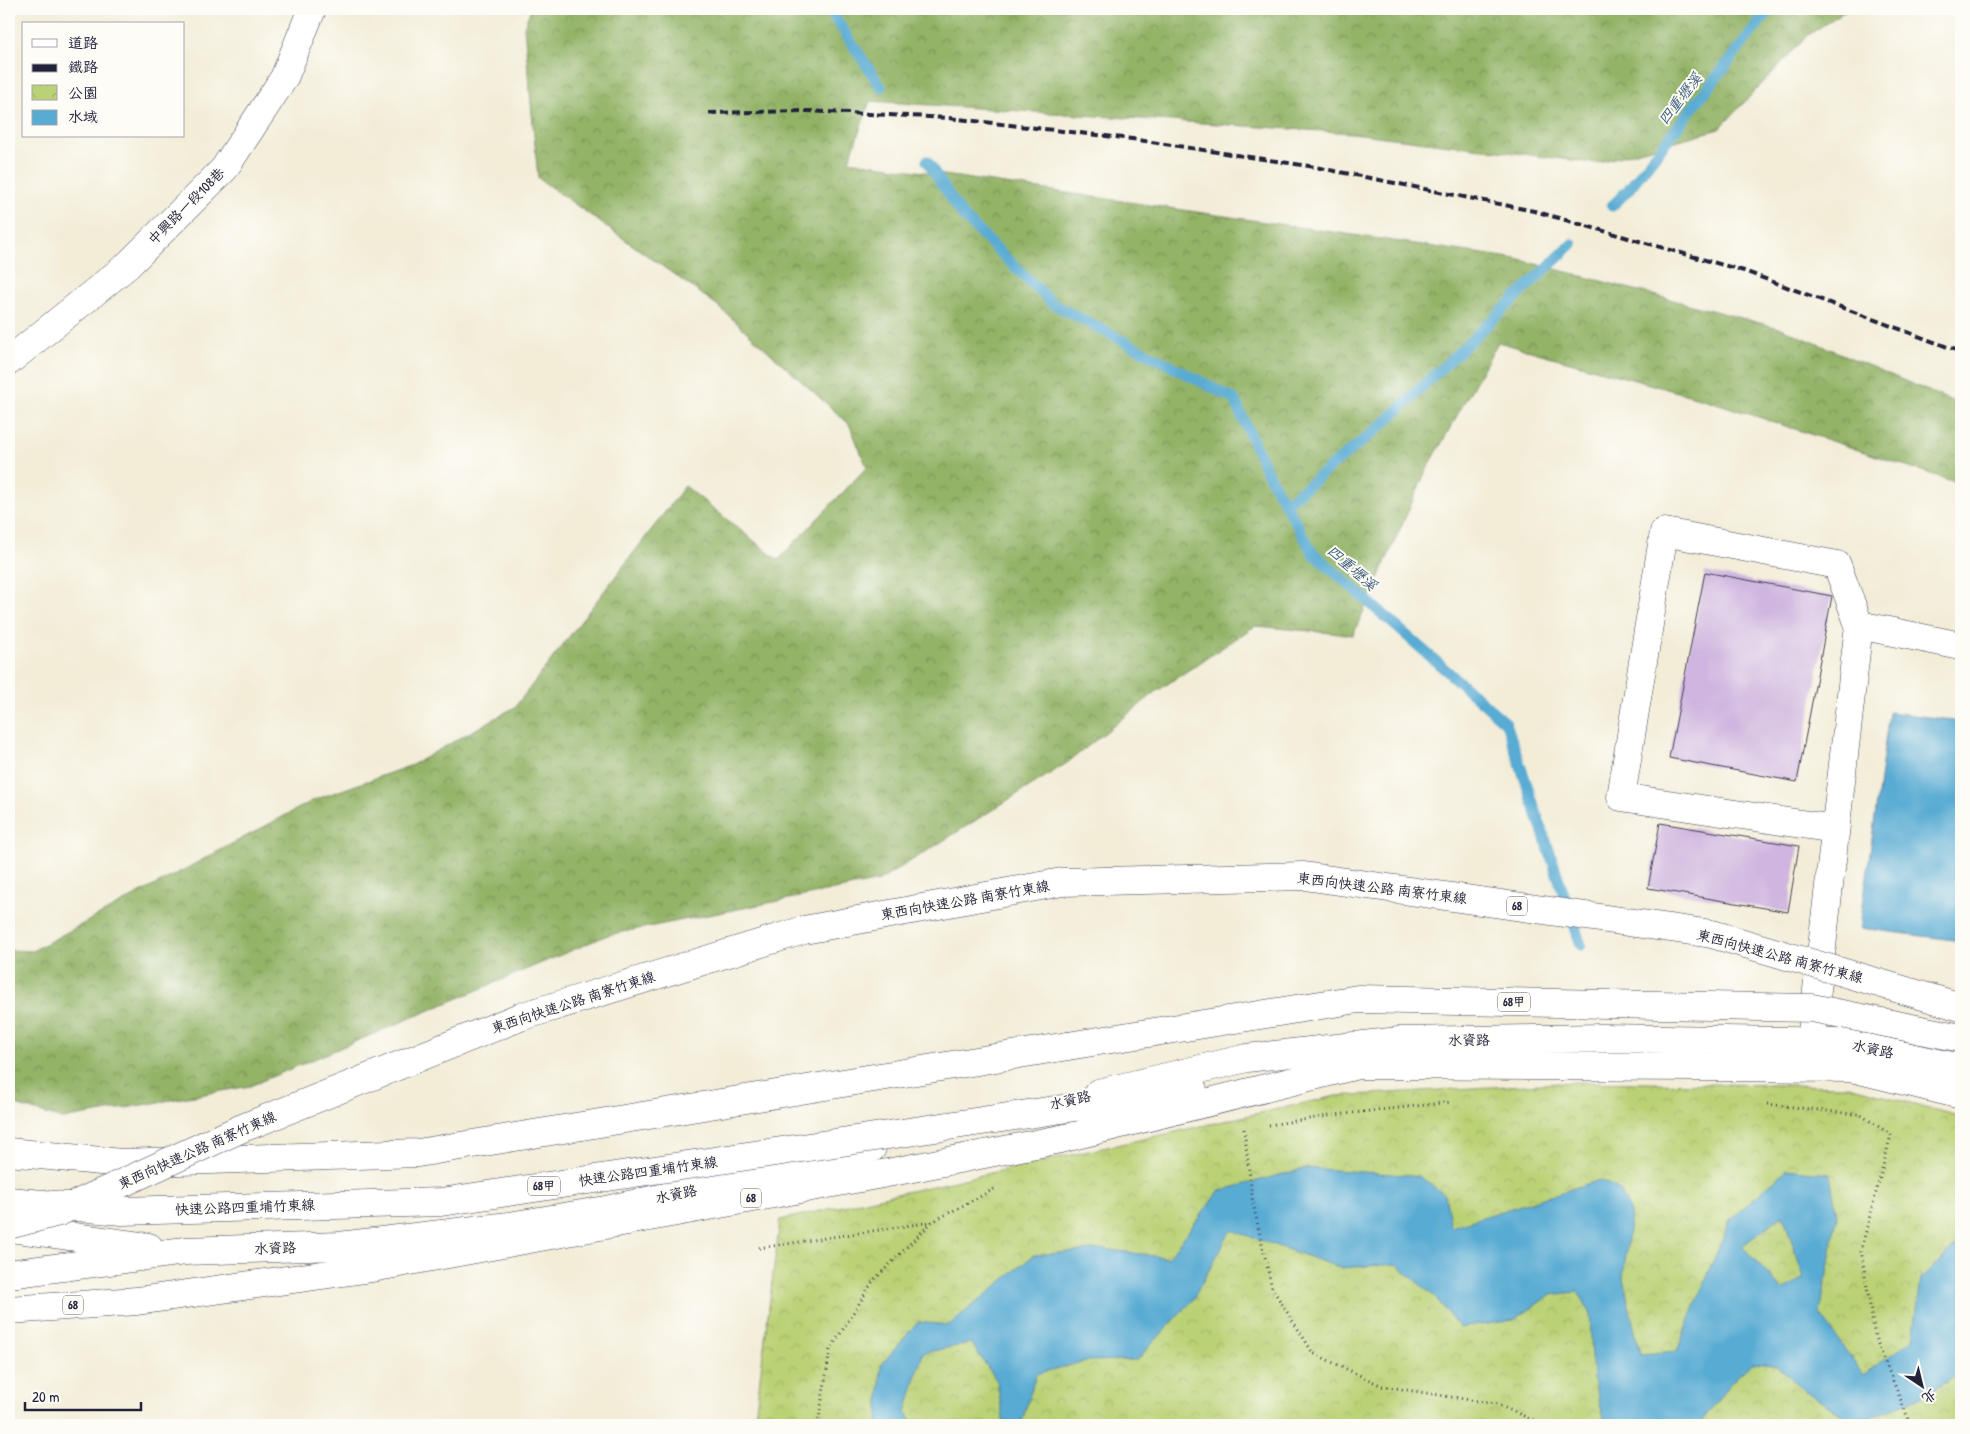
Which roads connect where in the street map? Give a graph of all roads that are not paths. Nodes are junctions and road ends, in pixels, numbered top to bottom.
1 (312, 9) edge
2 (9, 361) edge
3 (1859, 624) junction
4 (1961, 646) edge
5 (1835, 829) junction
6 (1961, 1007) edge
7 (1961, 1038) edge
8 (1811, 1042) junction
9 (1358, 1065) junction
10 (1961, 1068) edge
11 (1961, 1095) edge
12 (9, 1152) edge
13 (9, 1201) edge
14 (9, 1226) edge
15 (185, 1252) junction
16 (9, 1274) edge
17 (9, 1310) edge

1 - 2 main road, 中興路一段108巷
3 - 4 main road
3 - 5 main road
3 - 5 main road
5 - 8 main road
6 - 14 main road, 東西向快速公路 南寮竹東線 / 68, bridge
7 - 12 main road, 68甲, bridge
8 - 10 main road, 水資路
8 - 15 main road, 水資路
9 - 11 main road, 68
9 - 13 main road, 快速公路四重埔竹東線 / 68甲, bridge
9 - 17 main road, 68
14 - 15 main road, 水資路
15 - 16 main road, 水資路

